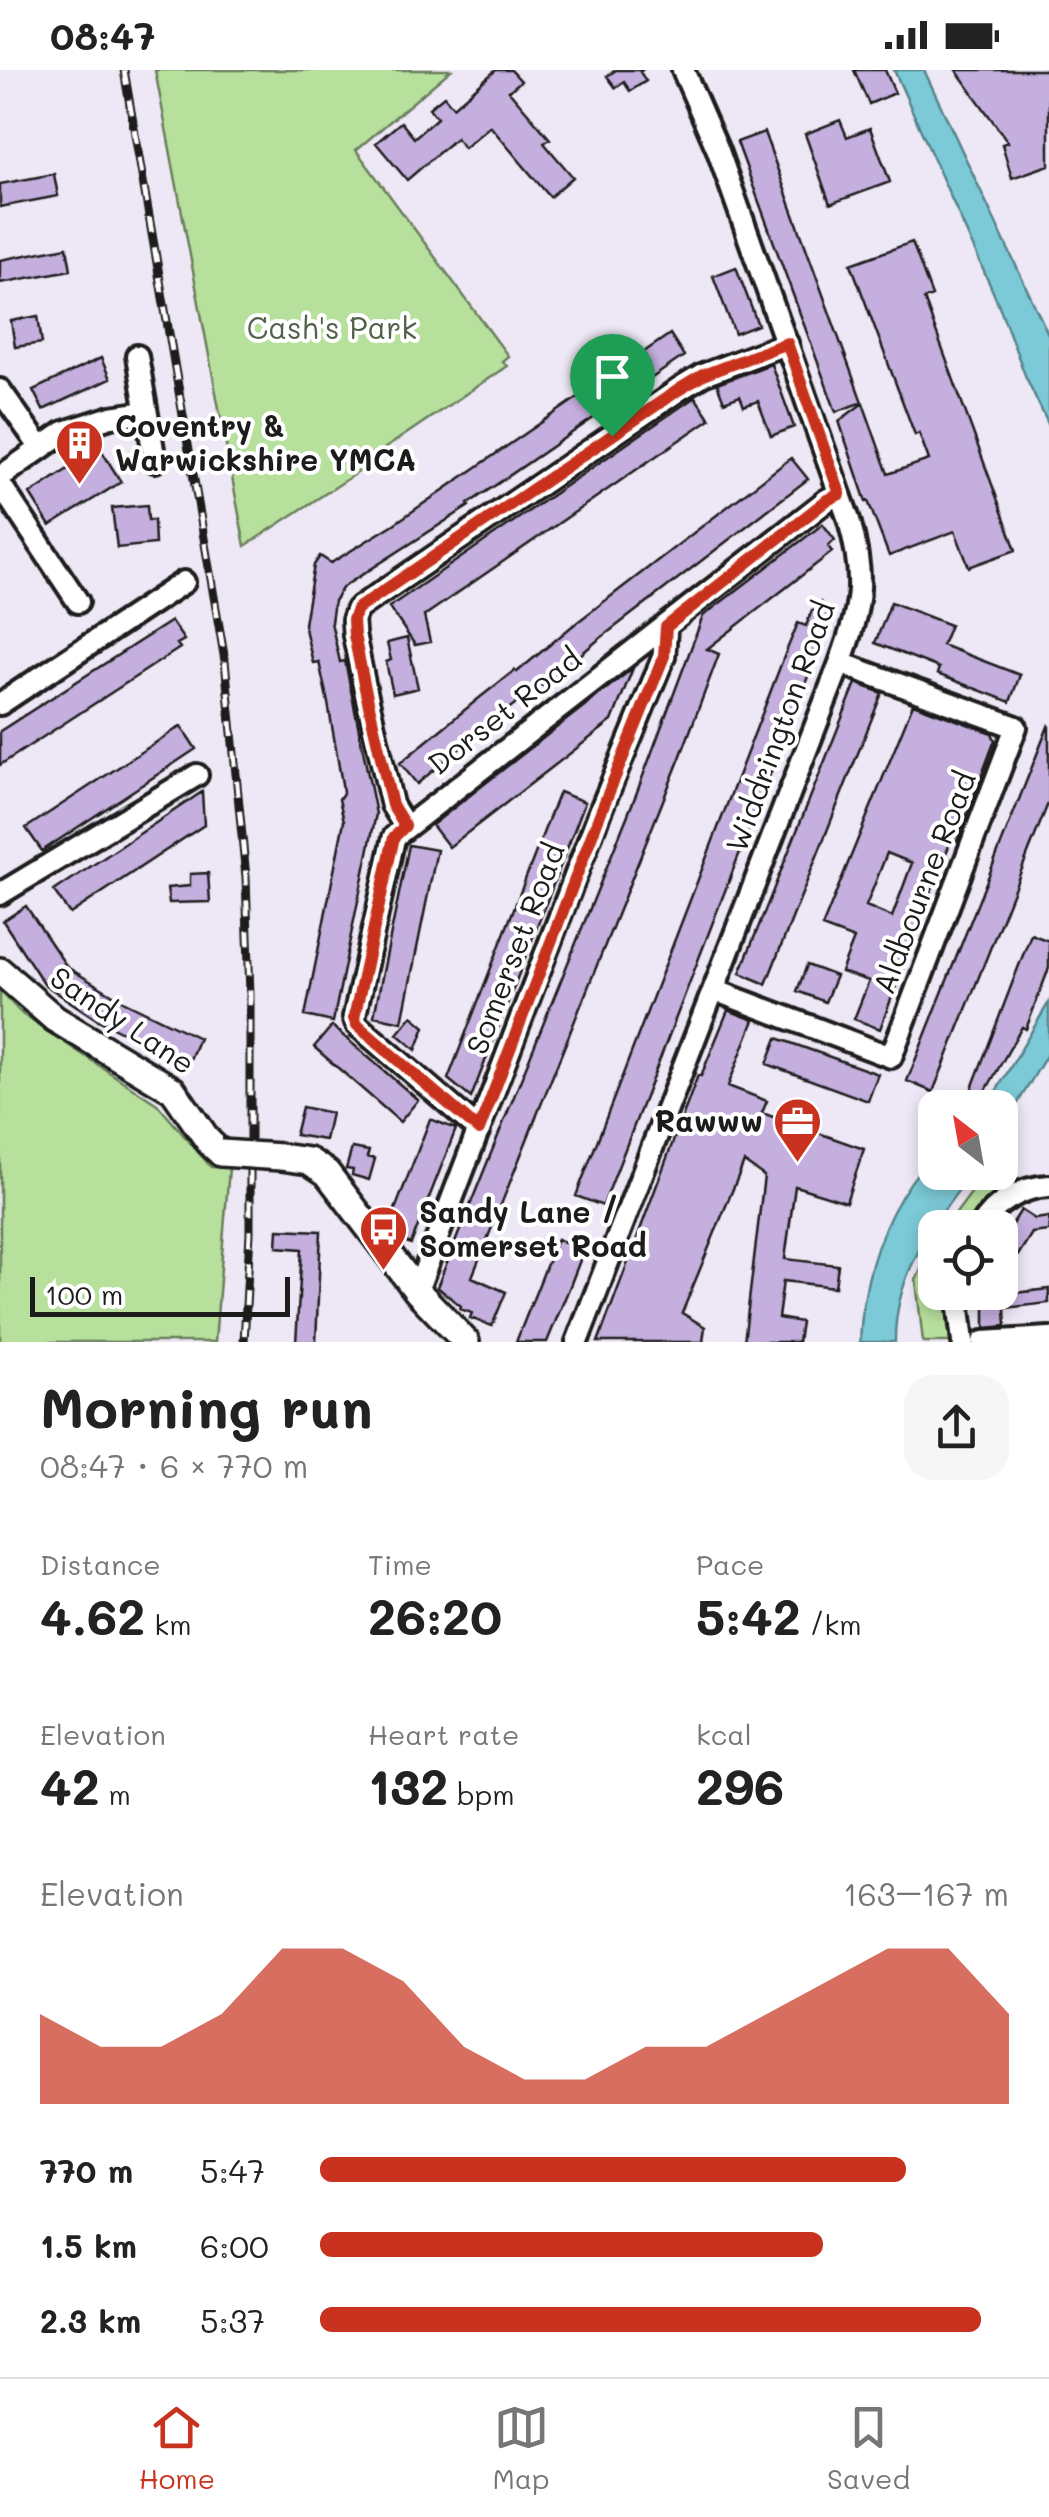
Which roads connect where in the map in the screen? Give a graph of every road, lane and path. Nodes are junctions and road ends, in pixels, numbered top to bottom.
1 (683, 70) edge
2 (787, 343) junction
3 (137, 356) dead end
4 (0, 390) edge
5 (146, 412) junction
6 (40, 448) junction
7 (154, 461) dead end
8 (0, 480) edge
9 (840, 494) junction
10 (184, 582) dead end
11 (78, 602) dead end
12 (666, 627) junction
13 (840, 663) junction
14 (0, 704) edge
15 (197, 775) dead end
16 (405, 826) junction
17 (0, 894) edge
18 (0, 971) edge
19 (714, 990) junction
20 (479, 1130) junction
21 (1049, 1186) edge
22 (997, 1210) edge
23 (417, 1291) junction
24 (959, 1310) edge
25 (1049, 1338) edge
26 (466, 1342) edge
27 (576, 1342) edge
28 (963, 1342) edge
29 (983, 1342) edge

1 - 2 street, Widdrington Road
2 - 9 street, Widdrington Road
2 - 16 street
3 - 5 street
4 - 6 street
5 - 6 street
5 - 7 street
6 - 8 street
8 - 11 street
9 - 12 street, Dorset Road
9 - 13 street, Widdrington Road
10 - 14 street
12 - 16 street, Dorset Road
12 - 20 street, Somerset Road
13 - 19 street, Widdrington Road
13 - 19 street, Aldbourne Road
15 - 17 street
16 - 20 street
18 - 23 street, Sandy Lane, bridge
19 - 27 street, Widdrington Road
20 - 23 street, Somerset Road
21 - 22 street
23 - 26 street, Sandy Lane
24 - 28 street
25 - 29 street

